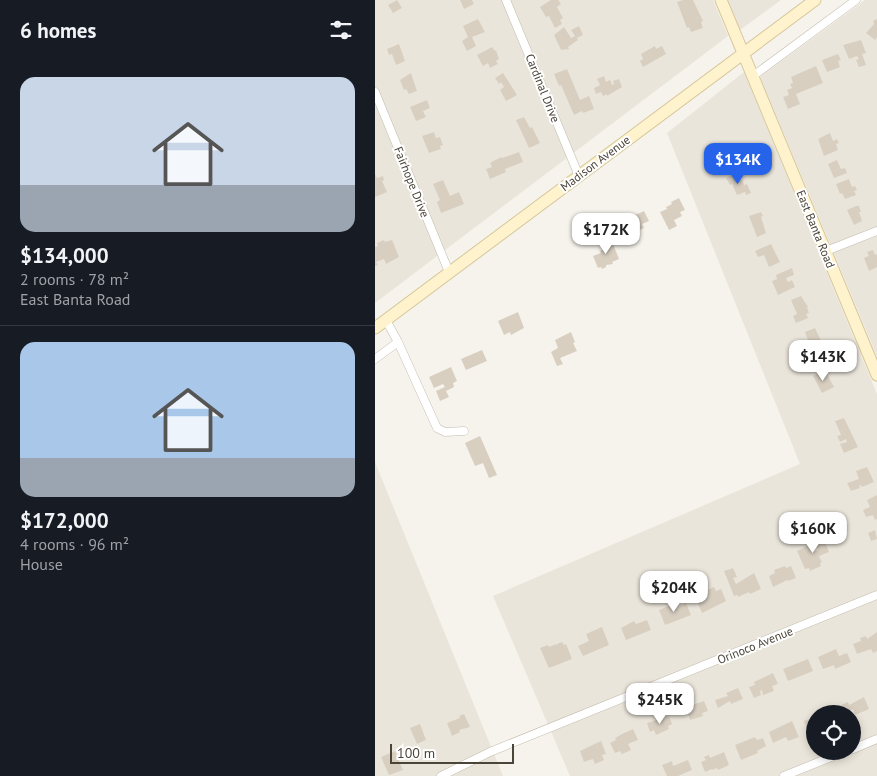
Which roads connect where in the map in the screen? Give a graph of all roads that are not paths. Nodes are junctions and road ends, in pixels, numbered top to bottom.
1 (506, 0) edge
2 (721, 0) edge
3 (815, 0) edge
4 (856, 0) edge
5 (743, 53) junction
6 (753, 76) junction
7 (375, 92) edge
8 (579, 176) junction
9 (877, 231) edge
10 (826, 251) junction
11 (449, 272) junction
12 (386, 320) junction
13 (375, 328) edge
14 (399, 342) junction
15 (375, 359) edge
16 (877, 375) edge
17 (464, 431) dead end
18 (877, 595) edge
19 (877, 739) edge
20 (861, 745) edge
21 (826, 760) edge
22 (798, 773) edge
23 (441, 776) edge
24 (784, 776) edge

1 - 8 street, Cardinal Drive
2 - 5 main road, East Banta Road
3 - 5 main road, Madison Avenue
4 - 6 street
5 - 6 main road, East Banta Road
5 - 8 main road, Madison Avenue
6 - 10 main road, East Banta Road
7 - 11 street, Fairhope Drive
8 - 11 main road, Madison Avenue
9 - 10 street
10 - 16 main road, East Banta Road
11 - 12 main road, Madison Avenue
12 - 13 main road, Madison Avenue
12 - 14 street
14 - 15 street
14 - 17 street
18 - 23 street, Orinoco Avenue
19 - 20 street
21 - 22 street
22 - 24 street

